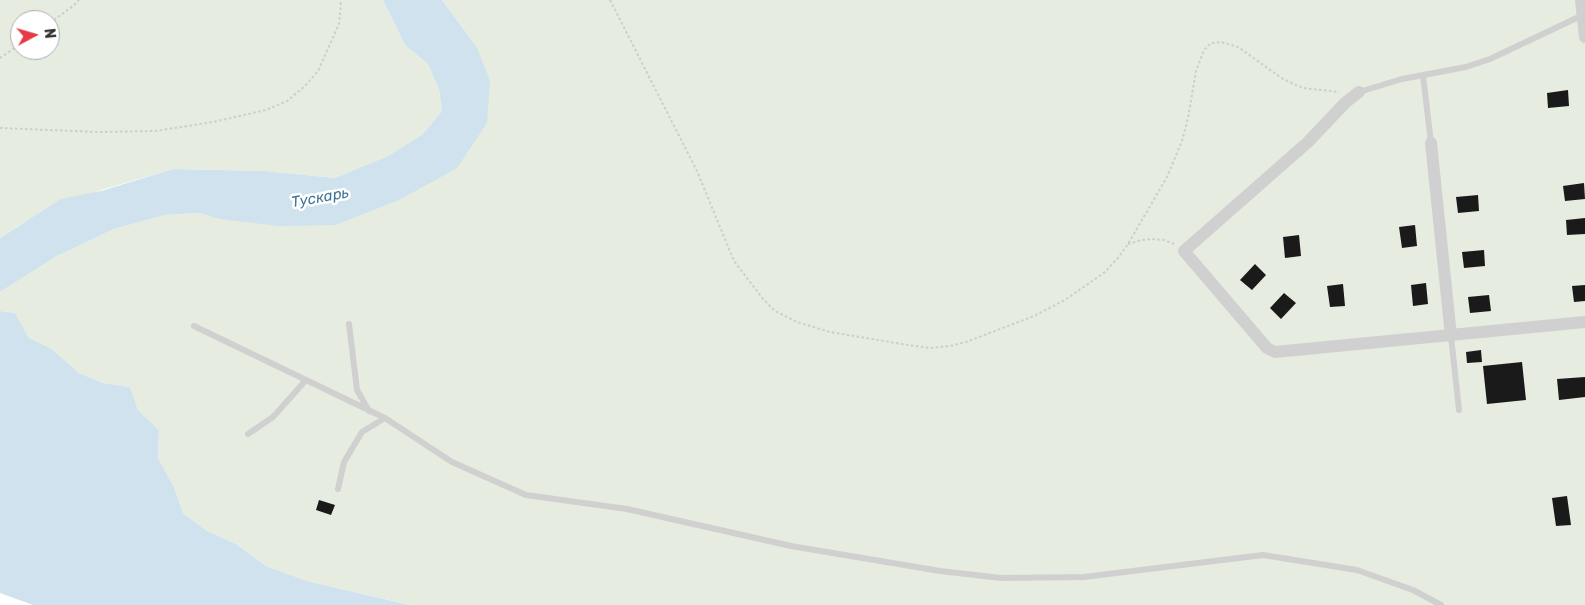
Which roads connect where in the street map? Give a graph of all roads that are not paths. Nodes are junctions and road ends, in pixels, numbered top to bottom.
1 (1581, 0) edge
2 (1583, 15) junction
3 (1585, 37) edge
4 (1423, 75) junction
5 (1359, 92) joint
6 (1431, 143) joint
7 (1585, 322) edge
8 (349, 324) dead end
9 (194, 326) dead end
10 (1451, 336) junction
11 (306, 380) junction
12 (1458, 410) dead end
13 (369, 411) junction
14 (385, 418) junction
15 (248, 434) dead end
16 (338, 490) dead end
17 (1441, 605) edge

1 - 2 street
2 - 3 street
2 - 4 lane
4 - 5 lane
4 - 6 lane
5 - 10 street
6 - 10 street
7 - 10 street
8 - 13 lane
9 - 11 lane
10 - 12 lane
11 - 13 lane
11 - 15 lane
13 - 14 lane
14 - 16 lane
14 - 17 lane

